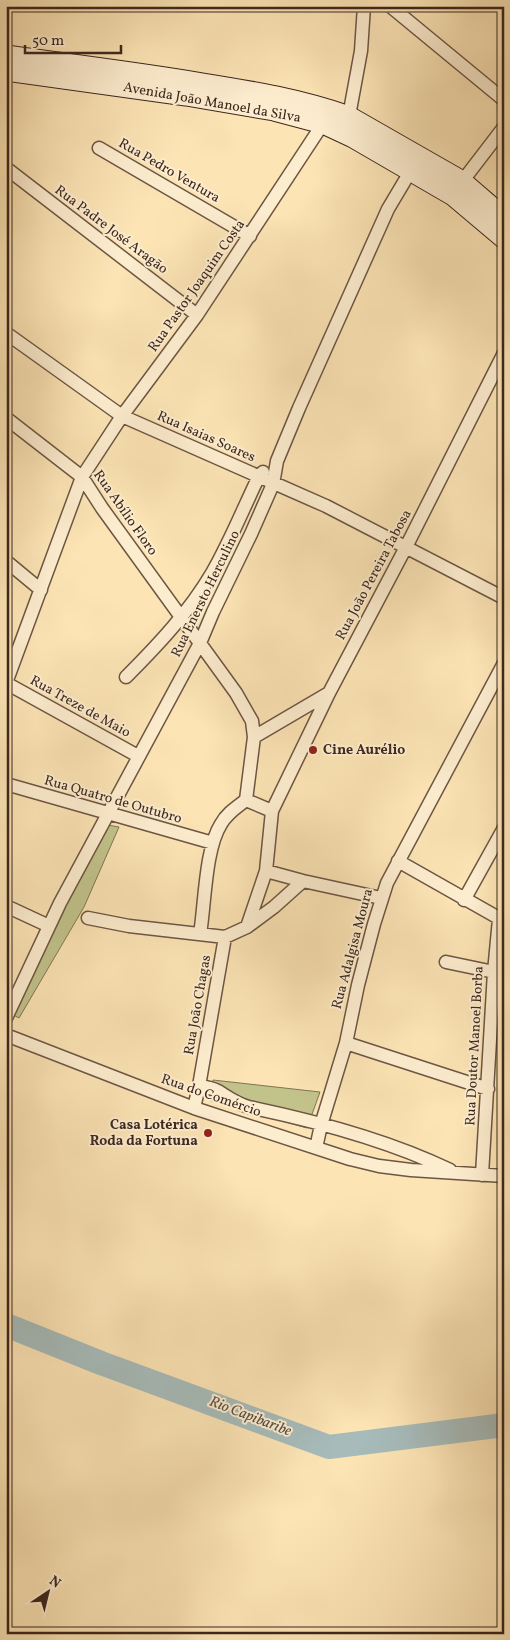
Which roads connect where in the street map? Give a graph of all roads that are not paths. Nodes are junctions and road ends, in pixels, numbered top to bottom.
1 (364, 6) edge
2 (390, 6) edge
3 (6, 55) edge
4 (6, 71) edge
5 (504, 100) edge
6 (336, 121) junction
7 (504, 127) edge
8 (99, 148) dead end
9 (6, 168) edge
10 (410, 172) junction
11 (457, 188) junction
12 (504, 217) edge
13 (250, 236) junction
14 (504, 239) edge
15 (198, 315) junction
16 (6, 333) edge
17 (504, 353) edge
18 (122, 416) junction
19 (6, 418) edge
20 (277, 461) junction
21 (259, 476) junction
22 (82, 477) junction
23 (273, 484) junction
24 (406, 546) junction
25 (6, 561) edge
26 (40, 590) junction
27 (504, 598) edge
28 (182, 617) junction
29 (200, 643) junction
30 (504, 663) edge
31 (126, 677) dead end
32 (6, 683) edge
33 (328, 693) junction
34 (254, 737) junction
35 (138, 756) junction
36 (6, 784) edge
37 (246, 800) junction
38 (272, 811) junction
39 (108, 815) junction
40 (504, 828) edge
41 (212, 843) junction
42 (398, 861) junction
43 (266, 871) junction
44 (303, 881) junction
45 (381, 898) junction
46 (464, 900) junction
47 (6, 906) edge
48 (88, 918) dead end
49 (501, 920) edge
50 (49, 926) junction
51 (247, 927) junction
52 (200, 934) junction
53 (225, 937) junction
54 (446, 962) dead end
55 (494, 972) junction
56 (6, 1018) edge
57 (6, 1035) edge
58 (346, 1043) junction
59 (199, 1086) junction
60 (488, 1089) junction
61 (194, 1108) junction
62 (321, 1125) junction
63 (316, 1148) junction
64 (457, 1174) junction
65 (482, 1175) junction
66 (504, 1176) edge

1 - 6 street
2 - 5 street
3 - 6 street, Avenida João Manoel da Silva
4 - 6 street, Avenida João Manoel da Silva
6 - 10 street, Avenida João Manoel da Silva
6 - 11 street, Avenida João Manoel da Silva
6 - 13 street, Rua Pastor Joaquim Costa
7 - 11 street
8 - 13 street, Rua Pedro Ventura
9 - 15 street, Rua Padre José Aragão
10 - 11 street, Avenida João Manoel da Silva
10 - 20 street, Rua Enersto Herculino
11 - 12 street, Avenida João Manoel da Silva
11 - 14 street, Avenida João Manoel da Silva
13 - 15 street, Rua Pastor Joaquim Costa
15 - 18 street, Rua Pastor Joaquim Costa
16 - 18 street, Rua Isaias Soares
17 - 24 street, Rua João Pereira Tabosa
18 - 21 street, Rua Isaias Soares
18 - 22 street, Rua Pastor Joaquim Costa
19 - 22 street, Rua Abílio Floro
20 - 21 street
20 - 23 street, Rua Enersto Herculino
21 - 23 street, Rua Isaias Soares
21 - 28 street
22 - 26 street, Rua Pastor Joaquim Costa
22 - 28 street, Rua Abílio Floro
23 - 24 street, Rua Isaias Soares
23 - 29 street, Rua Enersto Herculino
24 - 27 street, Rua Isaias Soares
24 - 33 street, Rua João Pereira Tabosa
25 - 26 street
26 - 32 street, Rua Pastor Joaquim Costa
28 - 29 street, Rua Abílio Floro
28 - 31 street
29 - 34 street, Rua Abílio Floro
29 - 35 street, Rua Enersto Herculino
30 - 42 street, Rua Adalgisa Moura
32 - 35 street, Rua Treze de Maio
33 - 34 street
33 - 38 street, Rua João Pereira Tabosa
34 - 37 street, Rua Abílio Floro
35 - 39 street, Rua Enersto Herculino
36 - 39 street, Rua Quatro de Outubro
37 - 38 street
37 - 41 street
38 - 43 street
39 - 41 street, Rua Quatro de Outubro
39 - 50 street, Rua Enersto Herculino
40 - 46 street
41 - 52 street
42 - 45 street, Rua Adalgisa Moura
42 - 46 street
43 - 44 street
43 - 51 street
44 - 45 street
44 - 51 street
45 - 58 street, Rua Adalgisa Moura
46 - 49 street
47 - 50 street
48 - 52 street, Rua João Chagas
49 - 55 street, Rua Doutor Manoel Borba
50 - 56 street, Rua Enersto Herculino
51 - 53 street
52 - 53 street, Rua João Chagas
53 - 59 street, Rua João Chagas
54 - 55 street
55 - 60 street, Rua Doutor Manoel Borba
57 - 61 street, Rua do Comércio
58 - 60 street
58 - 62 street, Rua Adalgisa Moura
59 - 61 street, Rua João Chagas
59 - 62 street, Rua do Comércio
60 - 65 street, Rua Doutor Manoel Borba
61 - 63 street, Rua do Comércio
62 - 63 street, Rua Adalgisa Moura
62 - 64 street, Rua do Comércio
63 - 64 street, Rua do Comércio
64 - 65 street, Rua do Comércio
65 - 66 street, Rua do Comércio

